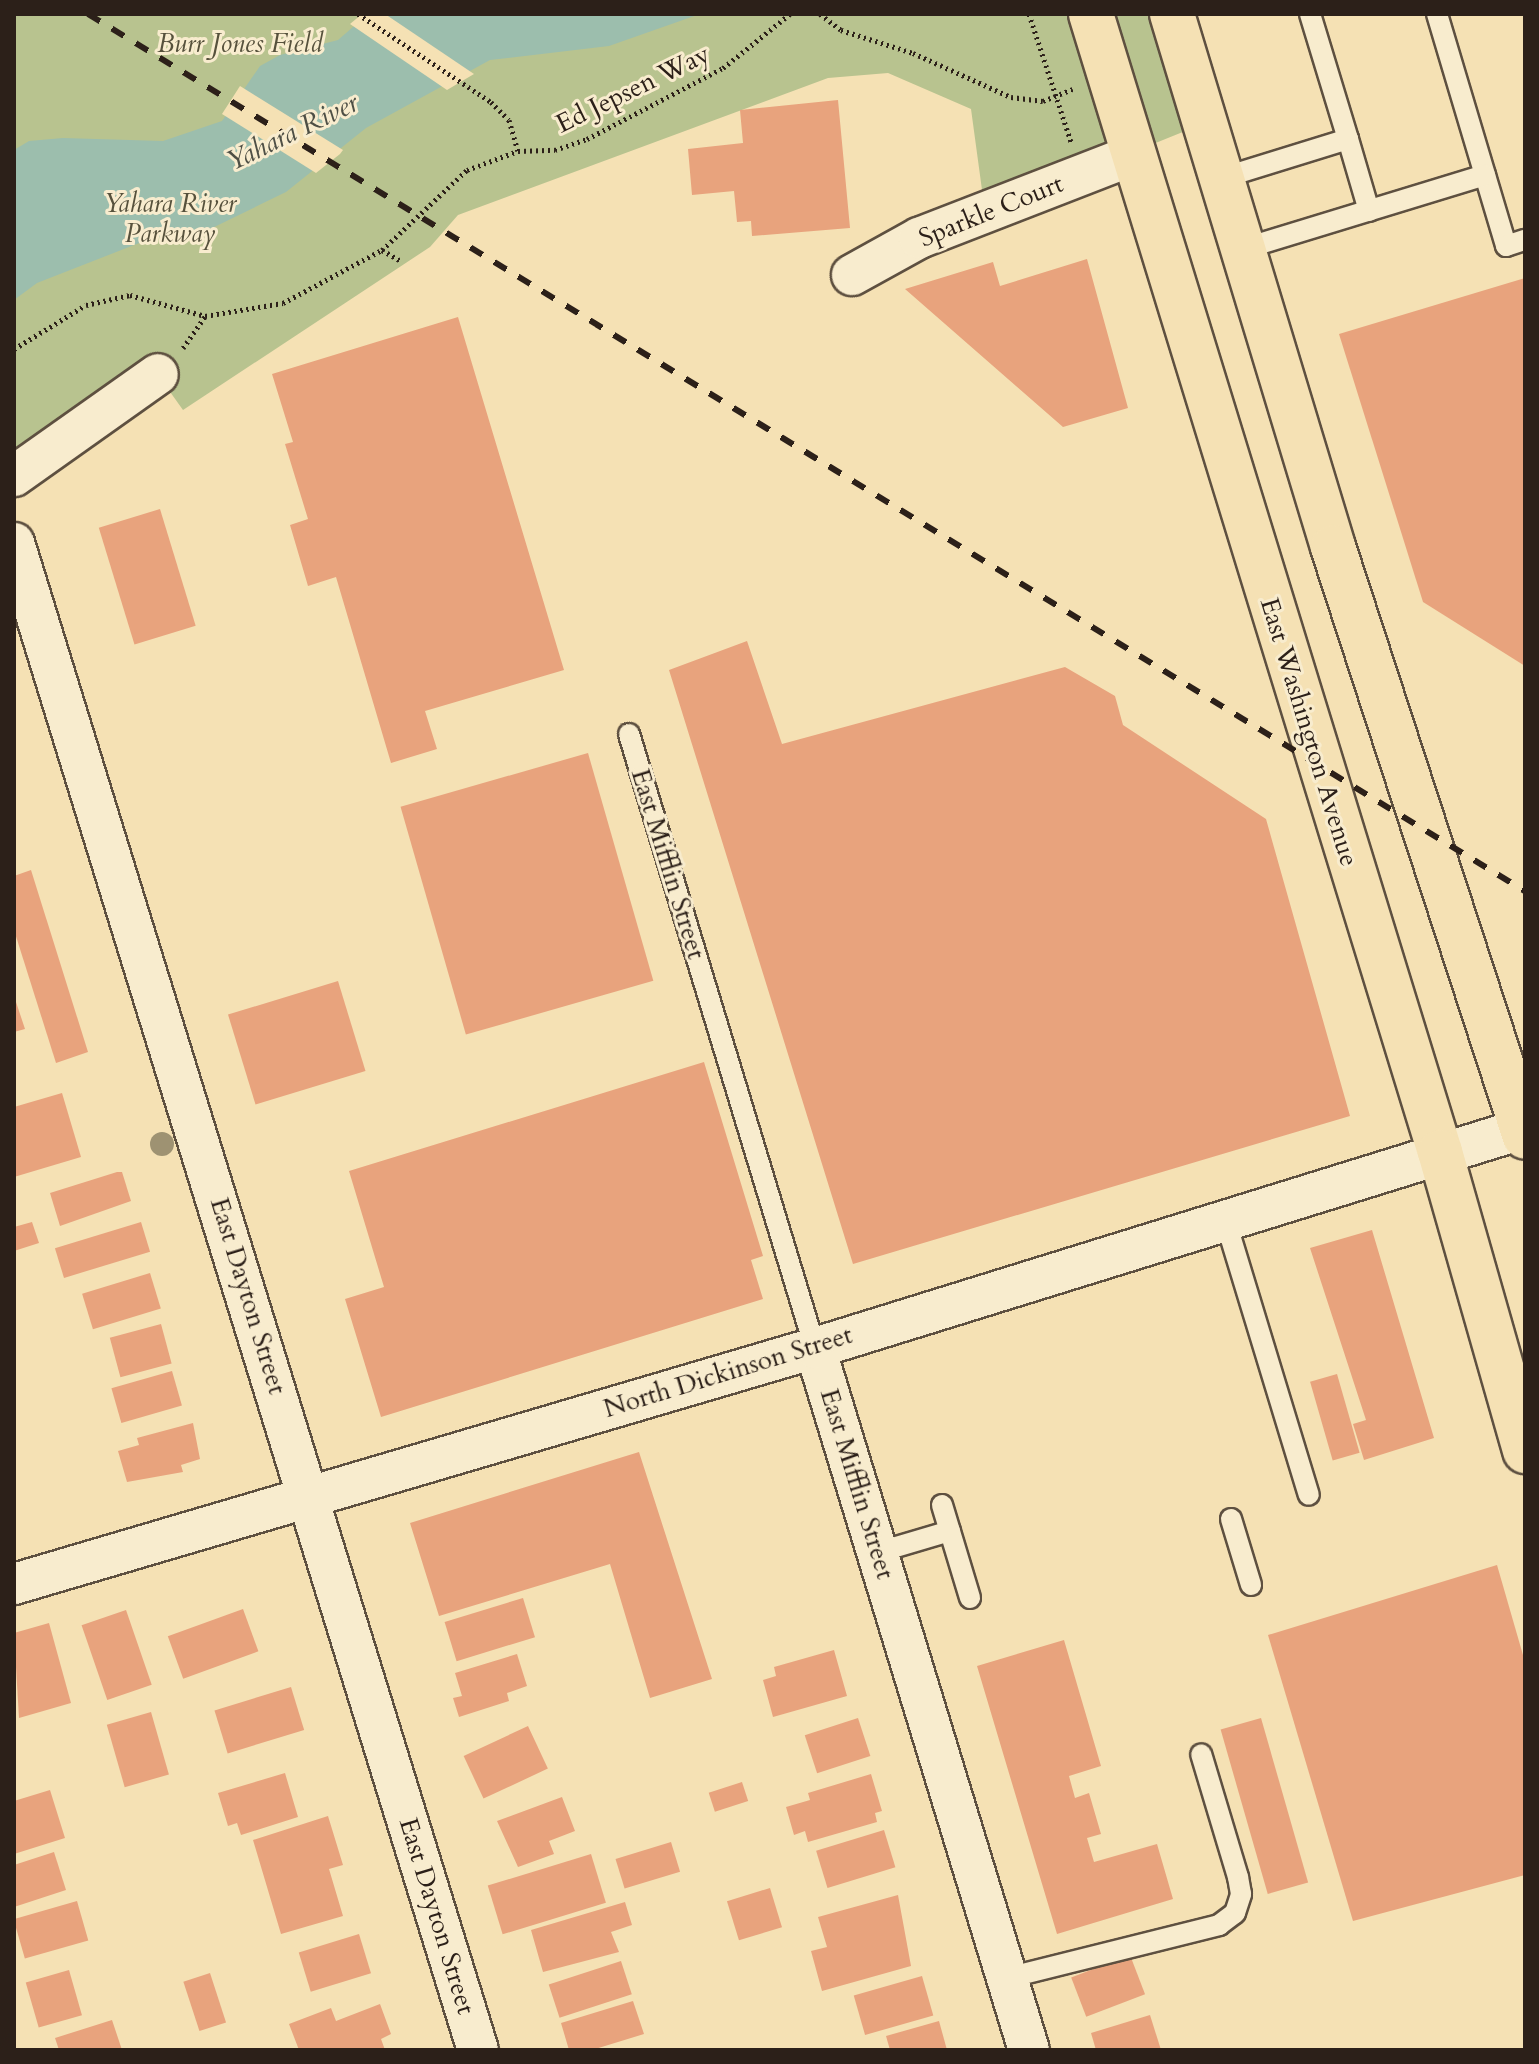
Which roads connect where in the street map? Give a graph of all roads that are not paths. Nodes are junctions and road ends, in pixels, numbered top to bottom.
1 (1091, 14) edge
2 (1172, 14) edge
3 (1310, 14) edge
4 (1437, 14) edge
5 (1348, 139) junction
6 (1133, 155) junction
7 (1485, 175) junction
8 (1222, 178) junction
9 (1369, 211) junction
10 (1525, 240) edge
11 (1243, 249) junction
12 (852, 275) dead end
13 (158, 374) dead end
14 (14, 476) edge
15 (14, 543) edge
16 (629, 734) dead end
17 (1524, 1131) edge
18 (1440, 1152) junction
19 (1225, 1219) junction
20 (815, 1348) junction
21 (1525, 1451) edge
22 (1309, 1495) dead end
23 (309, 1498) junction
24 (942, 1505) dead end
25 (1231, 1519) dead end
26 (950, 1531) junction
27 (879, 1552) junction
28 (14, 1584) edge
29 (1251, 1585) dead end
30 (970, 1598) dead end
31 (1201, 1754) dead end
32 (1007, 1978) junction
33 (478, 2050) edge
34 (1029, 2050) edge

1 - 6 main road, East Washington Avenue
2 - 8 main road
3 - 5 lane
4 - 7 lane
5 - 8 lane
5 - 9 lane
6 - 12 street, Sparkle Court
6 - 18 main road, East Washington Avenue
7 - 9 lane
7 - 10 lane
8 - 11 main road
9 - 11 lane
11 - 17 main road
13 - 14 street
15 - 23 street, East Dayton Street
16 - 20 lane, East Mifflin Street
17 - 18 street, North Dickinson Street
18 - 19 street, North Dickinson Street
18 - 21 main road, East Washington Avenue
19 - 20 street, North Dickinson Street
19 - 22 lane
20 - 23 street, North Dickinson Street
20 - 27 street, East Mifflin Street
23 - 28 street, North Dickinson Street
23 - 33 street, East Dayton Street
24 - 26 lane
25 - 29 lane
26 - 27 lane
26 - 30 lane
27 - 32 street, East Mifflin Street
31 - 32 lane
32 - 34 street, East Mifflin Street

